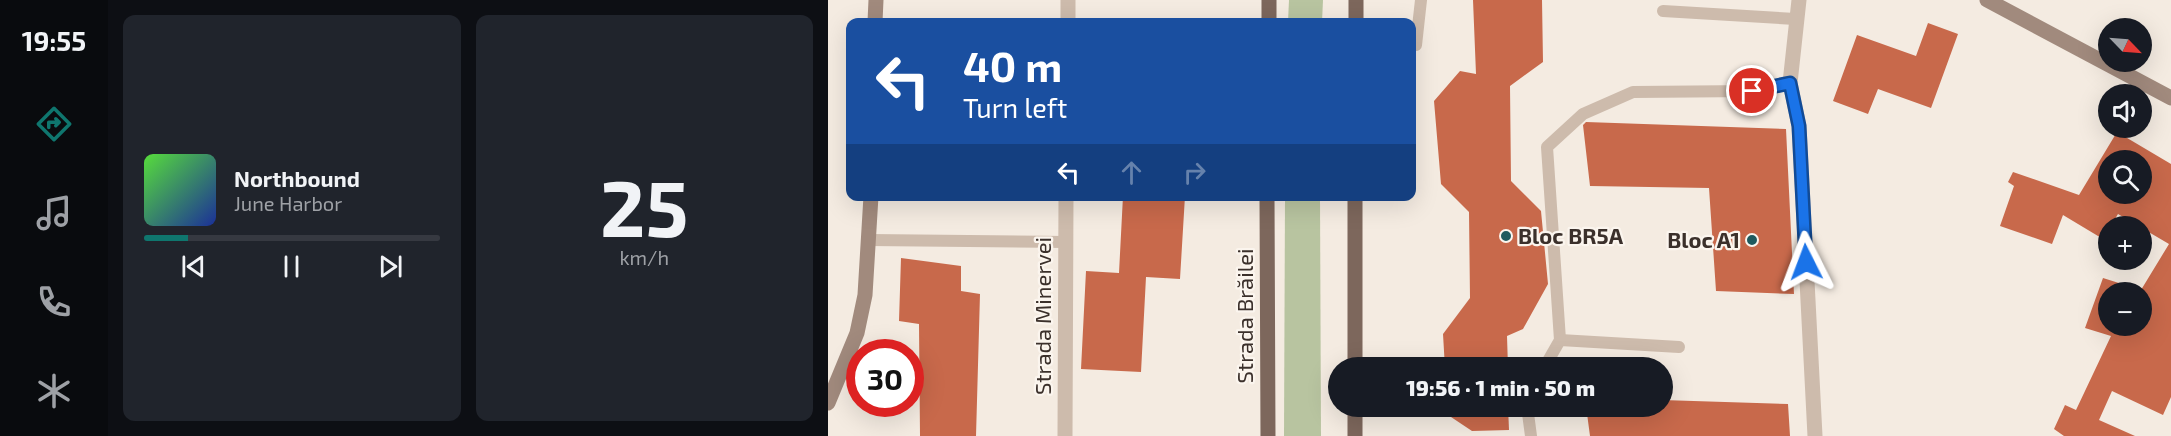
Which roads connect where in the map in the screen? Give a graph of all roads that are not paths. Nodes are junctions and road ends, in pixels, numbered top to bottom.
1 (876, 0) edge
2 (1068, 0) edge
3 (1269, 0) edge
4 (1356, 0) edge
5 (1422, 0) edge
6 (1799, 0) edge
7 (1987, 0) edge
8 (1663, 11) dead end
9 (875, 18) edge
10 (1068, 18) edge
11 (1269, 18) edge
12 (1356, 18) edge
13 (1795, 19) junction
14 (1416, 45) dead end
15 (1790, 83) junction
16 (2171, 98) edge
17 (871, 201) edge
18 (1066, 201) edge
19 (1267, 201) edge
20 (1356, 201) edge
21 (869, 240) junction
22 (1066, 242) junction
23 (1560, 340) junction
24 (1679, 348) dead end
25 (1355, 357) edge
26 (1551, 357) edge
27 (828, 403) edge
28 (1355, 417) edge
29 (1528, 417) edge
30 (1065, 436) edge
31 (1268, 436) edge
32 (1355, 436) edge
33 (1531, 436) edge
34 (1815, 436) edge

1 - 9 street
2 - 10 street
3 - 11 main road
4 - 12 main road
5 - 14 lane
6 - 13 street
7 - 16 street
8 - 13 lane
13 - 15 street
15 - 23 lane
15 - 34 street
17 - 21 street
18 - 22 street, Strada Minervei
19 - 31 main road, Strada Brăilei
20 - 25 main road
21 - 22 lane
21 - 27 street
22 - 30 street, Strada Minervei
23 - 24 lane
23 - 26 lane
28 - 32 main road
29 - 33 lane

